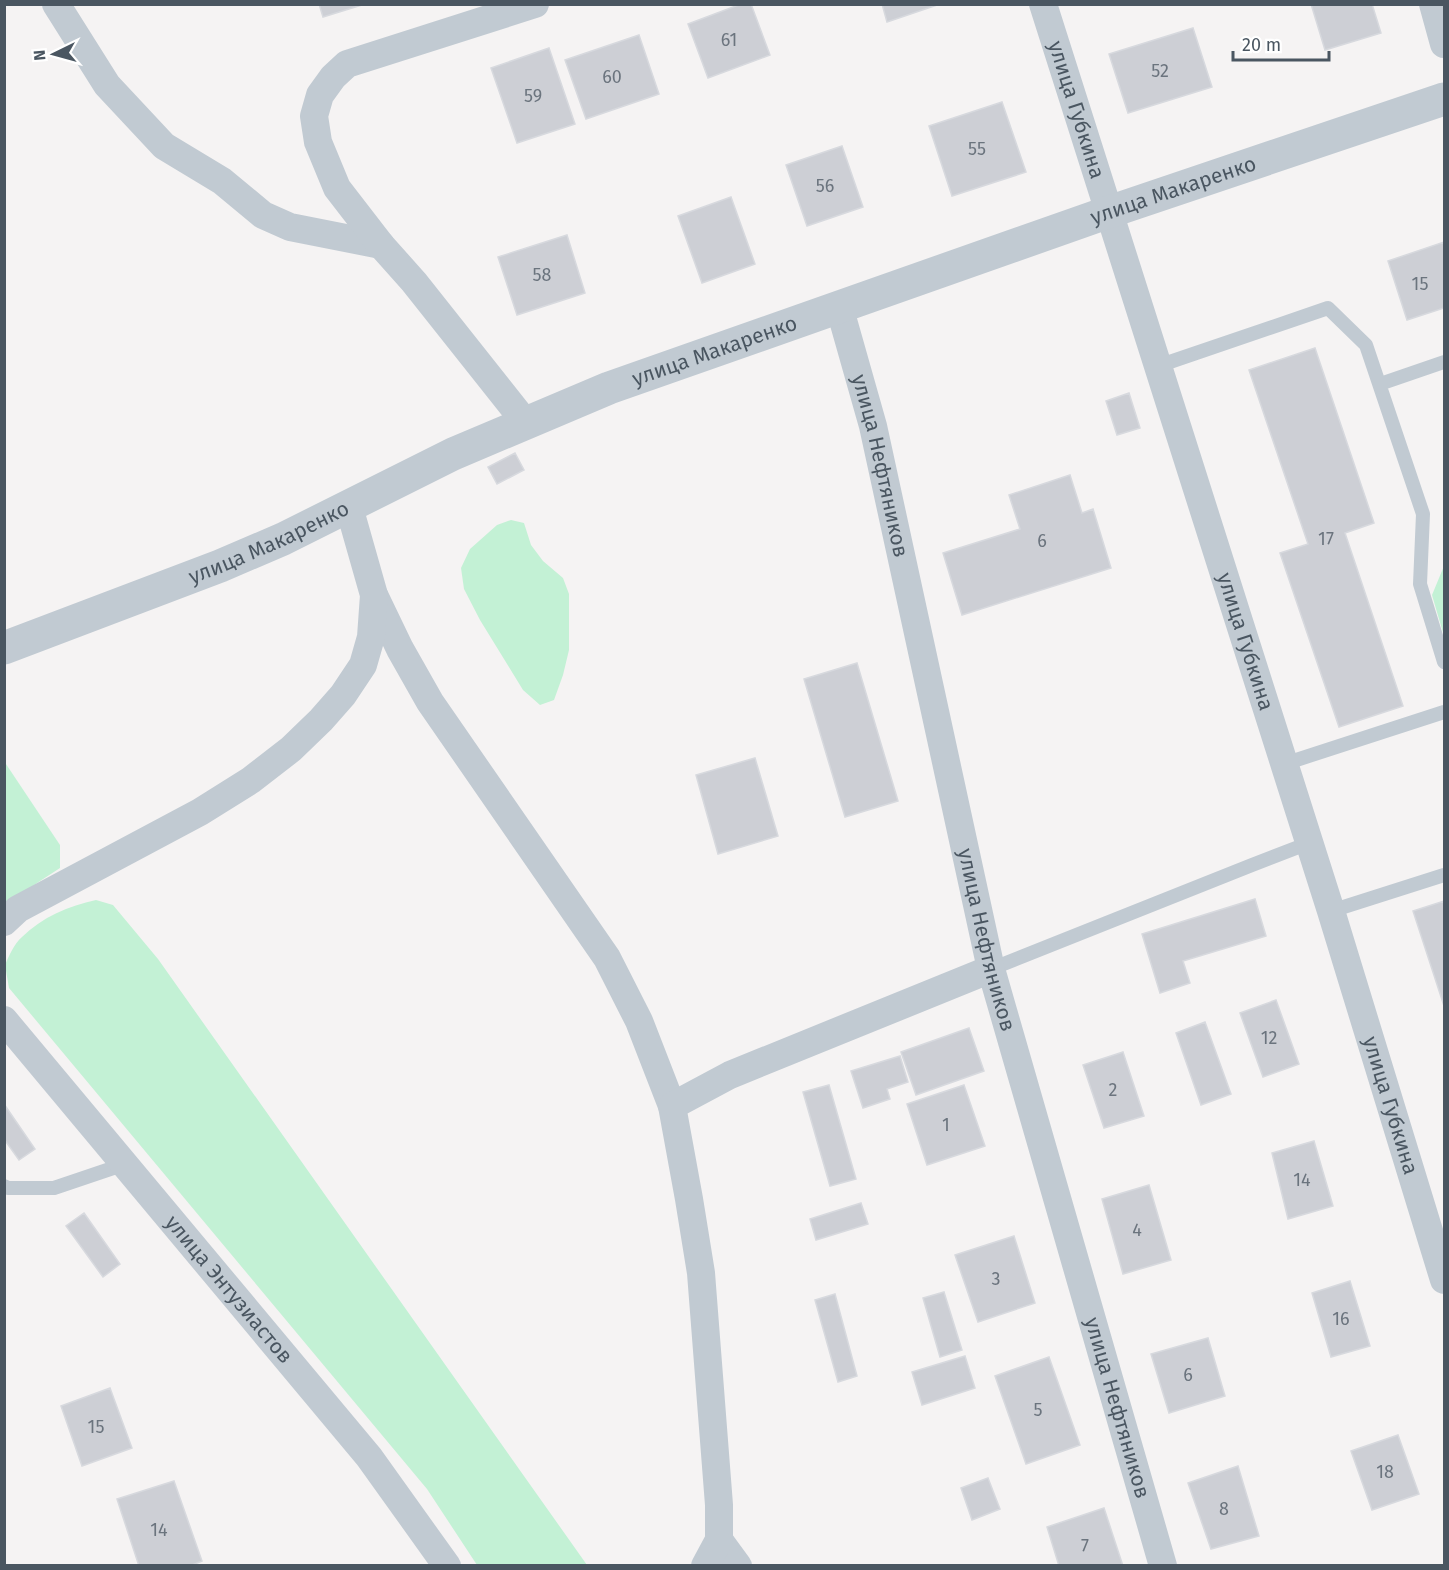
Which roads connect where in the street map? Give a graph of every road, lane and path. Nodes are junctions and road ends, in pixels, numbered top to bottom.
1 (56, 4) edge
2 (535, 4) edge
3 (1043, 4) edge
4 (1433, 4) edge
5 (1444, 44) edge
6 (1444, 99) edge
7 (1109, 212) junction
8 (381, 245) junction
9 (839, 306) junction
10 (1444, 362) edge
11 (1158, 366) junction
12 (1380, 384) junction
13 (525, 422) junction
14 (349, 507) junction
15 (374, 595) junction
16 (4, 648) edge
17 (1444, 662) edge
18 (1444, 712) edge
19 (1284, 764) junction
20 (1310, 843) junction
21 (1444, 875) edge
22 (1331, 911) junction
23 (4, 922) edge
24 (991, 969) junction
25 (4, 1020) edge
26 (672, 1106) junction
27 (124, 1164) junction
28 (4, 1186) edge
29 (1444, 1280) edge
30 (719, 1540) junction
31 (447, 1566) edge
32 (705, 1566) edge
33 (738, 1566) edge
34 (1163, 1566) edge

1 - 8 street
2 - 8 street
3 - 7 street, улица Губкина
4 - 5 street
6 - 7 street, улица Макаренко
7 - 9 street, улица Макаренко
7 - 11 street, улица Губкина
8 - 13 street
9 - 13 street, улица Макаренко
9 - 24 street, улица Нефтяников
10 - 12 lane
11 - 12 lane
11 - 19 street, улица Губкина
12 - 17 lane
13 - 14 street, улица Макаренко
14 - 15 street
14 - 16 street, улица Макаренко
15 - 23 street
15 - 26 street
18 - 19 lane
19 - 20 street, улица Губкина
20 - 22 street, улица Губкина
20 - 24 lane
21 - 22 lane
22 - 29 street, улица Губкина
24 - 26 street
24 - 34 street, улица Нефтяников
25 - 27 street, улица Энтузиастов
26 - 30 street
27 - 28 lane
27 - 31 street, улица Энтузиастов
30 - 32 street
30 - 33 street

